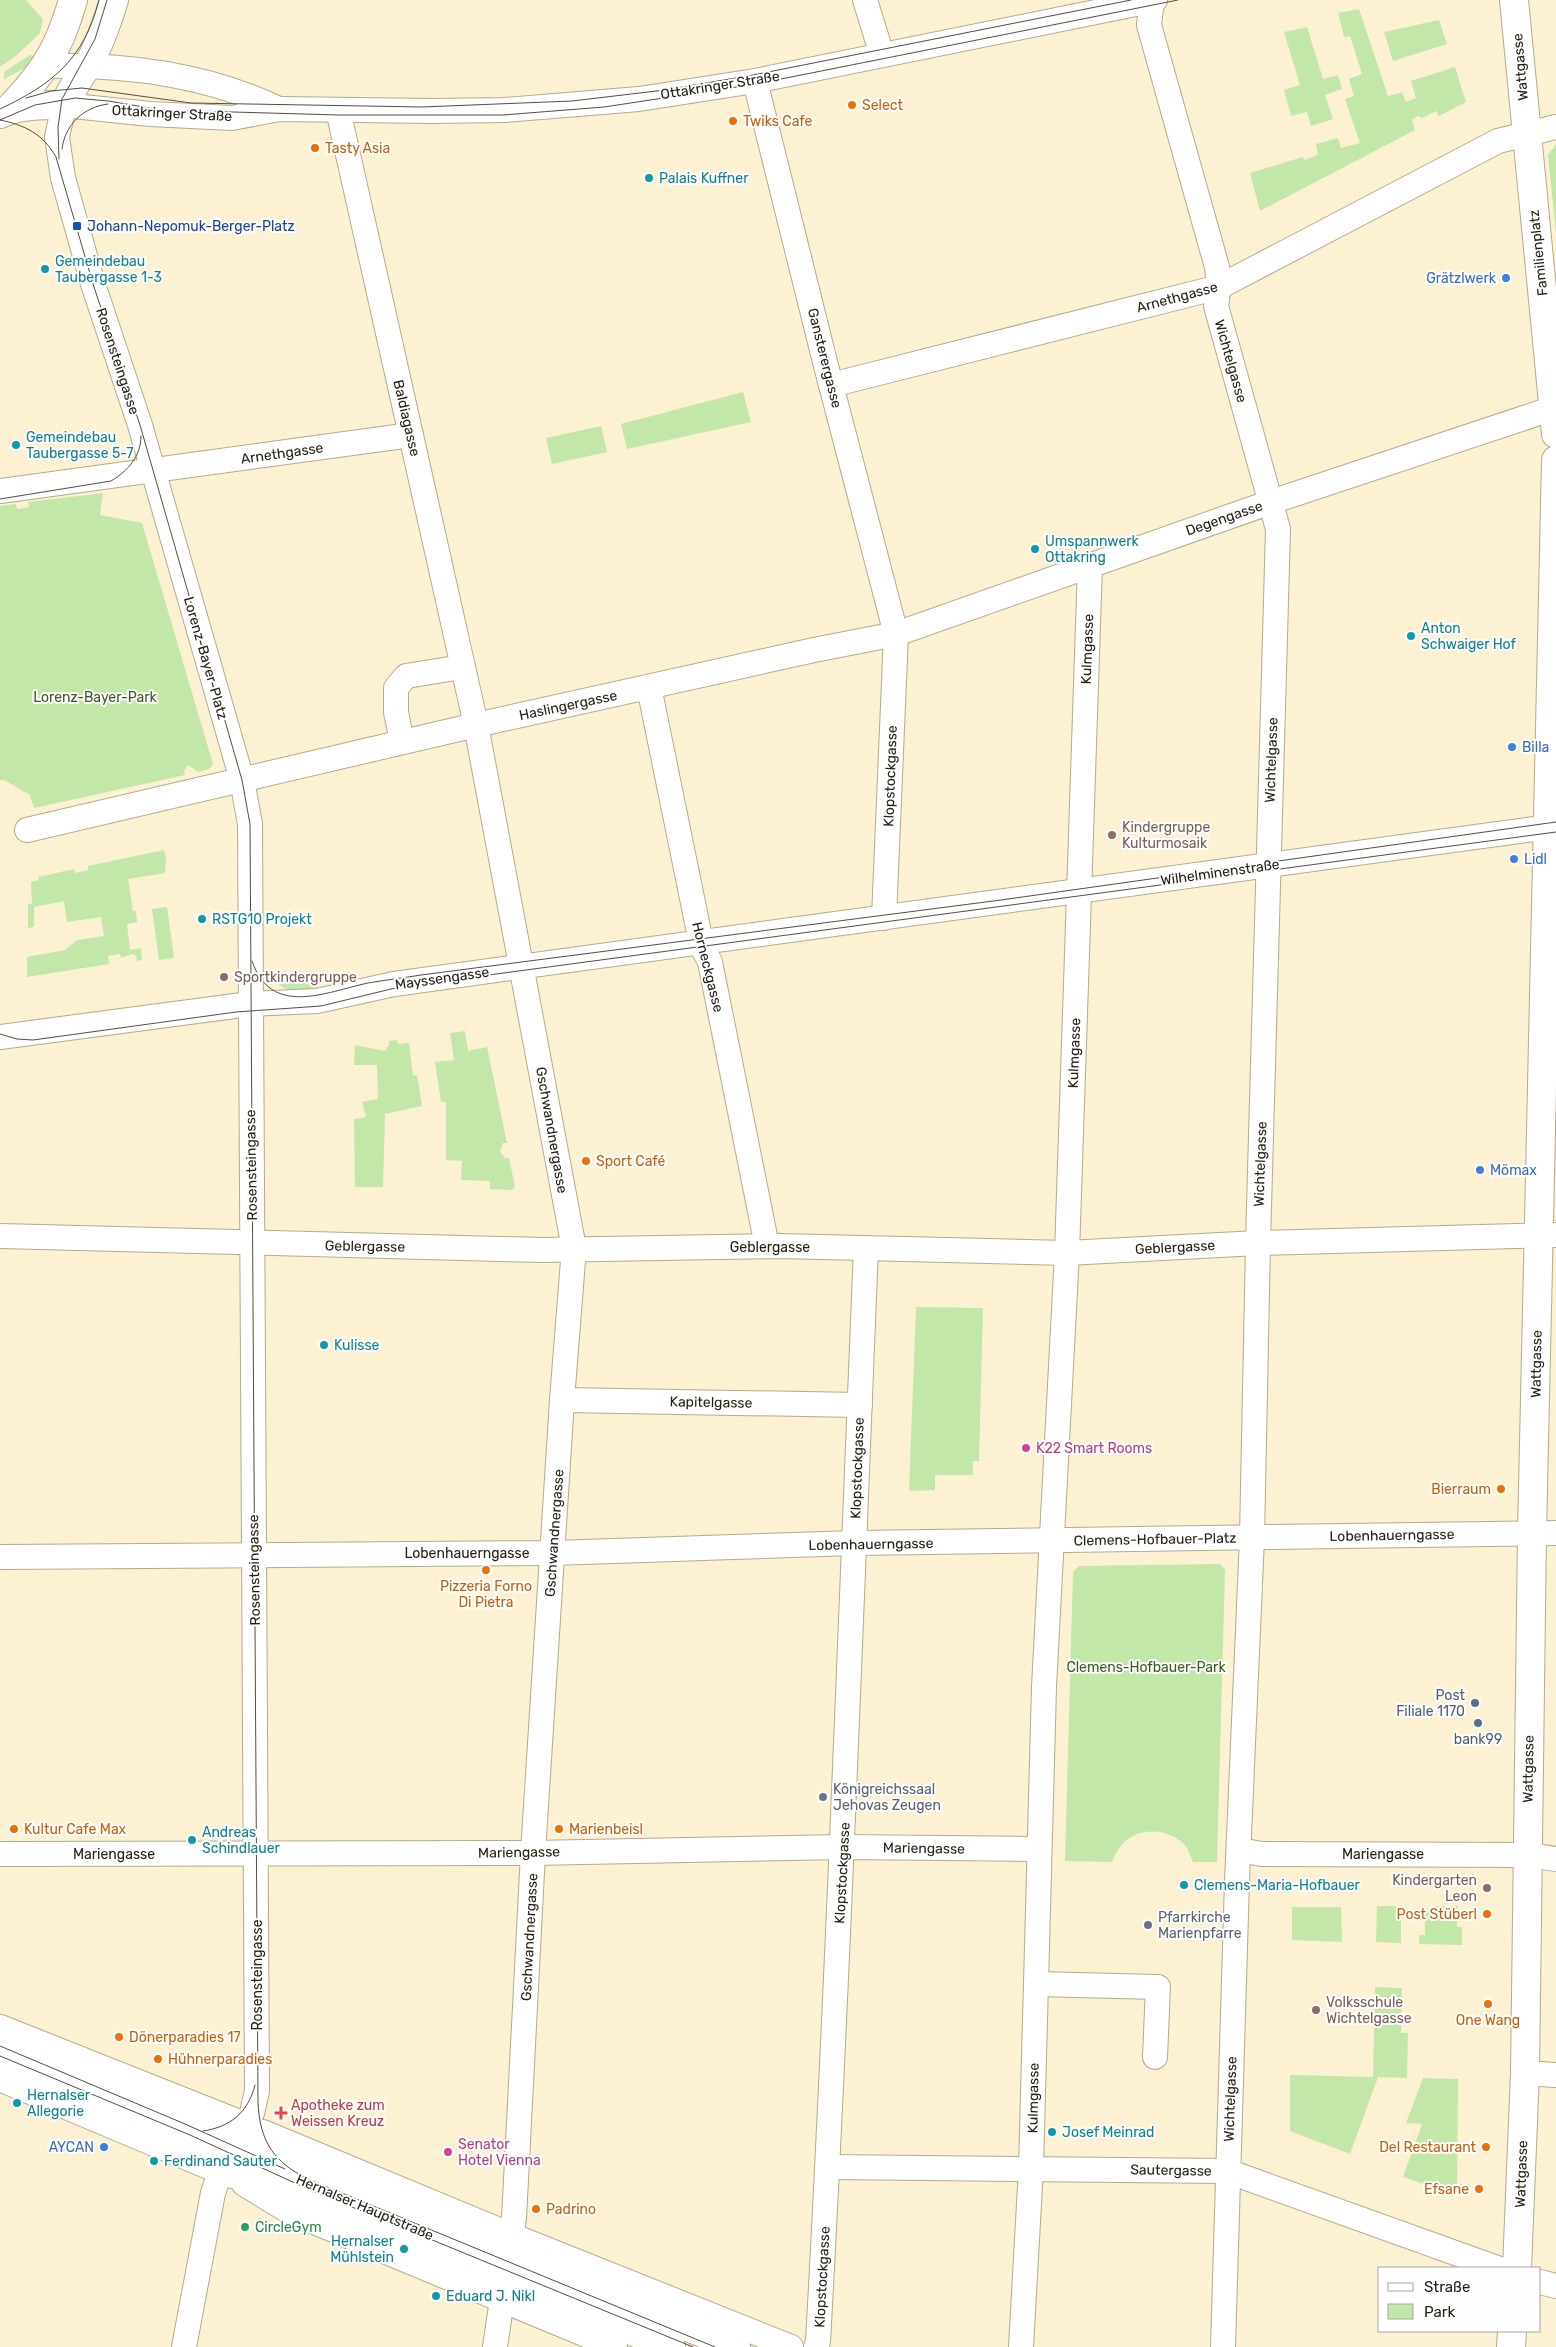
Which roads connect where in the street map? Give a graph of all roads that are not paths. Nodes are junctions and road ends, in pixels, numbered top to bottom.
1 (74, 0) edge
2 (114, 0) edge
3 (865, 0) edge
4 (1153, 0) edge
5 (1514, 0) edge
6 (882, 55) junction
7 (88, 65) junction
8 (46, 66) junction
9 (755, 81) junction
10 (64, 105) junction
11 (279, 109) junction
12 (338, 110) junction
13 (4, 112) edge
14 (1556, 127) edge
15 (1526, 134) junction
16 (1220, 286) junction
17 (832, 385) junction
18 (1555, 421) edge
19 (410, 436) junction
20 (1556, 460) edge
21 (153, 472) junction
22 (0, 491) edge
23 (1271, 502) junction
24 (1090, 565) junction
25 (896, 634) junction
26 (462, 666) junction
27 (649, 687) junction
28 (476, 725) junction
29 (402, 742) junction
30 (242, 780) junction
31 (1552, 827) edge
32 (27, 830) dead end
33 (1268, 866) junction
34 (1079, 892) junction
35 (884, 918) junction
36 (701, 943) junction
37 (522, 967) junction
38 (250, 1004) junction
39 (0, 1037) edge
40 (1548, 1234) edge
41 (0, 1236) edge
42 (251, 1243) junction
43 (1258, 1243) junction
44 (767, 1246) junction
45 (574, 1248) junction
46 (866, 1248) junction
47 (1067, 1253) junction
48 (562, 1400) junction
49 (860, 1404) junction
50 (1544, 1533) edge
51 (1252, 1538) junction
52 (1053, 1542) junction
53 (855, 1543) junction
54 (553, 1553) junction
55 (254, 1554) junction
56 (0, 1557) edge
57 (843, 1847) junction
58 (1039, 1849) junction
59 (1238, 1850) junction
60 (533, 1853) junction
61 (0, 1854) edge
62 (256, 1854) junction
63 (1528, 1855) junction
64 (1556, 1859) edge
65 (1036, 1984) junction
66 (0, 2029) edge
67 (0, 2052) edge
68 (1155, 2057) dead end
69 (1525, 2073) junction
70 (1556, 2076) edge
71 (0, 2077) edge
72 (244, 2126) junction
73 (227, 2160) junction
74 (828, 2167) junction
75 (1031, 2168) junction
76 (1227, 2171) junction
77 (506, 2267) junction
78 (1494, 2267) edge
79 (1517, 2267) edge
80 (1541, 2282) edge
81 (1556, 2286) edge
82 (1512, 2332) edge
83 (184, 2347) edge
84 (495, 2347) edge
85 (614, 2347) edge
86 (671, 2347) edge
87 (705, 2347) edge
88 (736, 2347) edge
89 (791, 2347) edge
90 (816, 2347) edge
91 (1021, 2347) edge
92 (1224, 2347) edge
93 (1511, 2347) edge

1 - 8 main road
2 - 7 main road
3 - 6 street
4 - 6 street, Ottakringer Straße
4 - 16 street, Wichtelgasse
5 - 15 main road, Wattgasse
6 - 9 street, Ottakringer Straße
7 - 8 street
7 - 10 main road
7 - 11 street, Ottakringer Straße
8 - 13 main road
9 - 12 street, Ottakringer Straße
9 - 17 street, Gansterergasse
10 - 11 street, Ottakringer Straße
10 - 13 main road
10 - 21 street, Rosensteingasse
11 - 12 street, Ottakringer Straße
12 - 19 street, Baldiagasse
14 - 15 street
15 - 16 street, Arnethgasse
15 - 18 main road, Familienplatz
16 - 17 street, Arnethgasse
16 - 23 street, Wichtelgasse
17 - 25 street, Gansterergasse
18 - 23 street, Degengasse
19 - 21 street, Arnethgasse
19 - 26 street, Baldiagasse
20 - 31 main road, Wattgasse
21 - 22 street
21 - 30 street, Lorenz-Bayer-Platz
23 - 24 street, Degengasse
23 - 33 street, Wichtelgasse
24 - 25 street, Degengasse
24 - 34 street, Kulmgasse
25 - 27 street, Haslingergasse
25 - 35 street, Klopstockgasse
26 - 28 street, Baldiagasse
26 - 29 street
27 - 28 street, Haslingergasse
27 - 36 street, Horneckgasse
28 - 29 street, Haslingergasse
28 - 37 street, Gschwandnergasse
29 - 30 street, Haslingergasse
30 - 32 street
30 - 38 street, Rosensteingasse
31 - 33 street, Wilhelminenstraße
31 - 40 main road, Wattgasse
33 - 34 street, Wilhelminenstraße
33 - 43 street, Wichtelgasse
34 - 35 street, Wilhelminenstraße
34 - 47 street, Kulmgasse
35 - 36 street, Mayssengasse
36 - 37 street, Mayssengasse
36 - 44 street, Horneckgasse
37 - 38 street, Mayssengasse
37 - 45 street, Gschwandnergasse
38 - 39 street, Mayssengasse
38 - 42 street, Rosensteingasse
40 - 43 street, Geblergasse
40 - 50 main road, Wattgasse
41 - 42 street, Geblergasse
42 - 45 street, Geblergasse
42 - 55 street, Rosensteingasse
43 - 47 street, Geblergasse
43 - 51 street, Wichtelgasse
44 - 45 street, Geblergasse
44 - 46 street, Geblergasse
45 - 48 street, Gschwandnergasse
46 - 47 street, Geblergasse
46 - 49 street, Klopstockgasse
47 - 52 street, Kulmgasse
48 - 49 street, Kapitelgasse
48 - 54 street, Gschwandnergasse
49 - 53 street, Klopstockgasse
50 - 51 street, Lobenhauerngasse
50 - 63 main road, Wattgasse
51 - 52 street, Clemens-Hofbauer-Platz
51 - 59 street, Clemens-Hofbauer-Platz
52 - 53 street, Lobenhauerngasse
52 - 58 street, Clemens-Hofbauer-Platz
53 - 54 street, Lobenhauerngasse
53 - 57 street, Klopstockgasse
54 - 55 street, Lobenhauerngasse
54 - 60 street, Gschwandnergasse
55 - 56 street, Lobenhauerngasse
55 - 62 street, Rosensteingasse
57 - 58 street, Mariengasse
57 - 60 street, Mariengasse
57 - 74 street, Klopstockgasse
58 - 65 street, Kulmgasse
59 - 63 street, Mariengasse
59 - 76 street, Wichtelgasse
60 - 62 street, Mariengasse
60 - 77 street, Gschwandnergasse
61 - 62 street, Mariengasse
62 - 72 street, Rosensteingasse
63 - 64 street, Mariengasse
63 - 69 main road, Wattgasse
65 - 68 street
65 - 75 street, Kulmgasse
66 - 72 main road, Hernalser Hauptstraße
67 - 73 street, Hernalser Hauptstraße
69 - 70 street
69 - 79 main road, Wattgasse
71 - 73 main road, Hernalser Hauptstraße
72 - 73 street, Rosensteingasse
72 - 77 main road, Hernalser Hauptstraße
73 - 77 main road, Hernalser Hauptstraße
73 - 83 street, Rosensteingasse
74 - 75 street, Sautergasse
74 - 90 street, Klopstockgasse
75 - 76 street, Sautergasse
75 - 91 street, Kulmgasse
76 - 78 street, Sautergasse
76 - 92 street, Wichtelgasse
77 - 84 street, Gschwandnergasse
77 - 85 street, Hernalser Hauptstraße
77 - 86 main road, Hernalser Hauptstraße
77 - 87 street, Hernalser Hauptstraße
77 - 88 main road, Hernalser Hauptstraße
77 - 89 street, Hernalser Hauptstraße
80 - 81 street
82 - 93 main road

